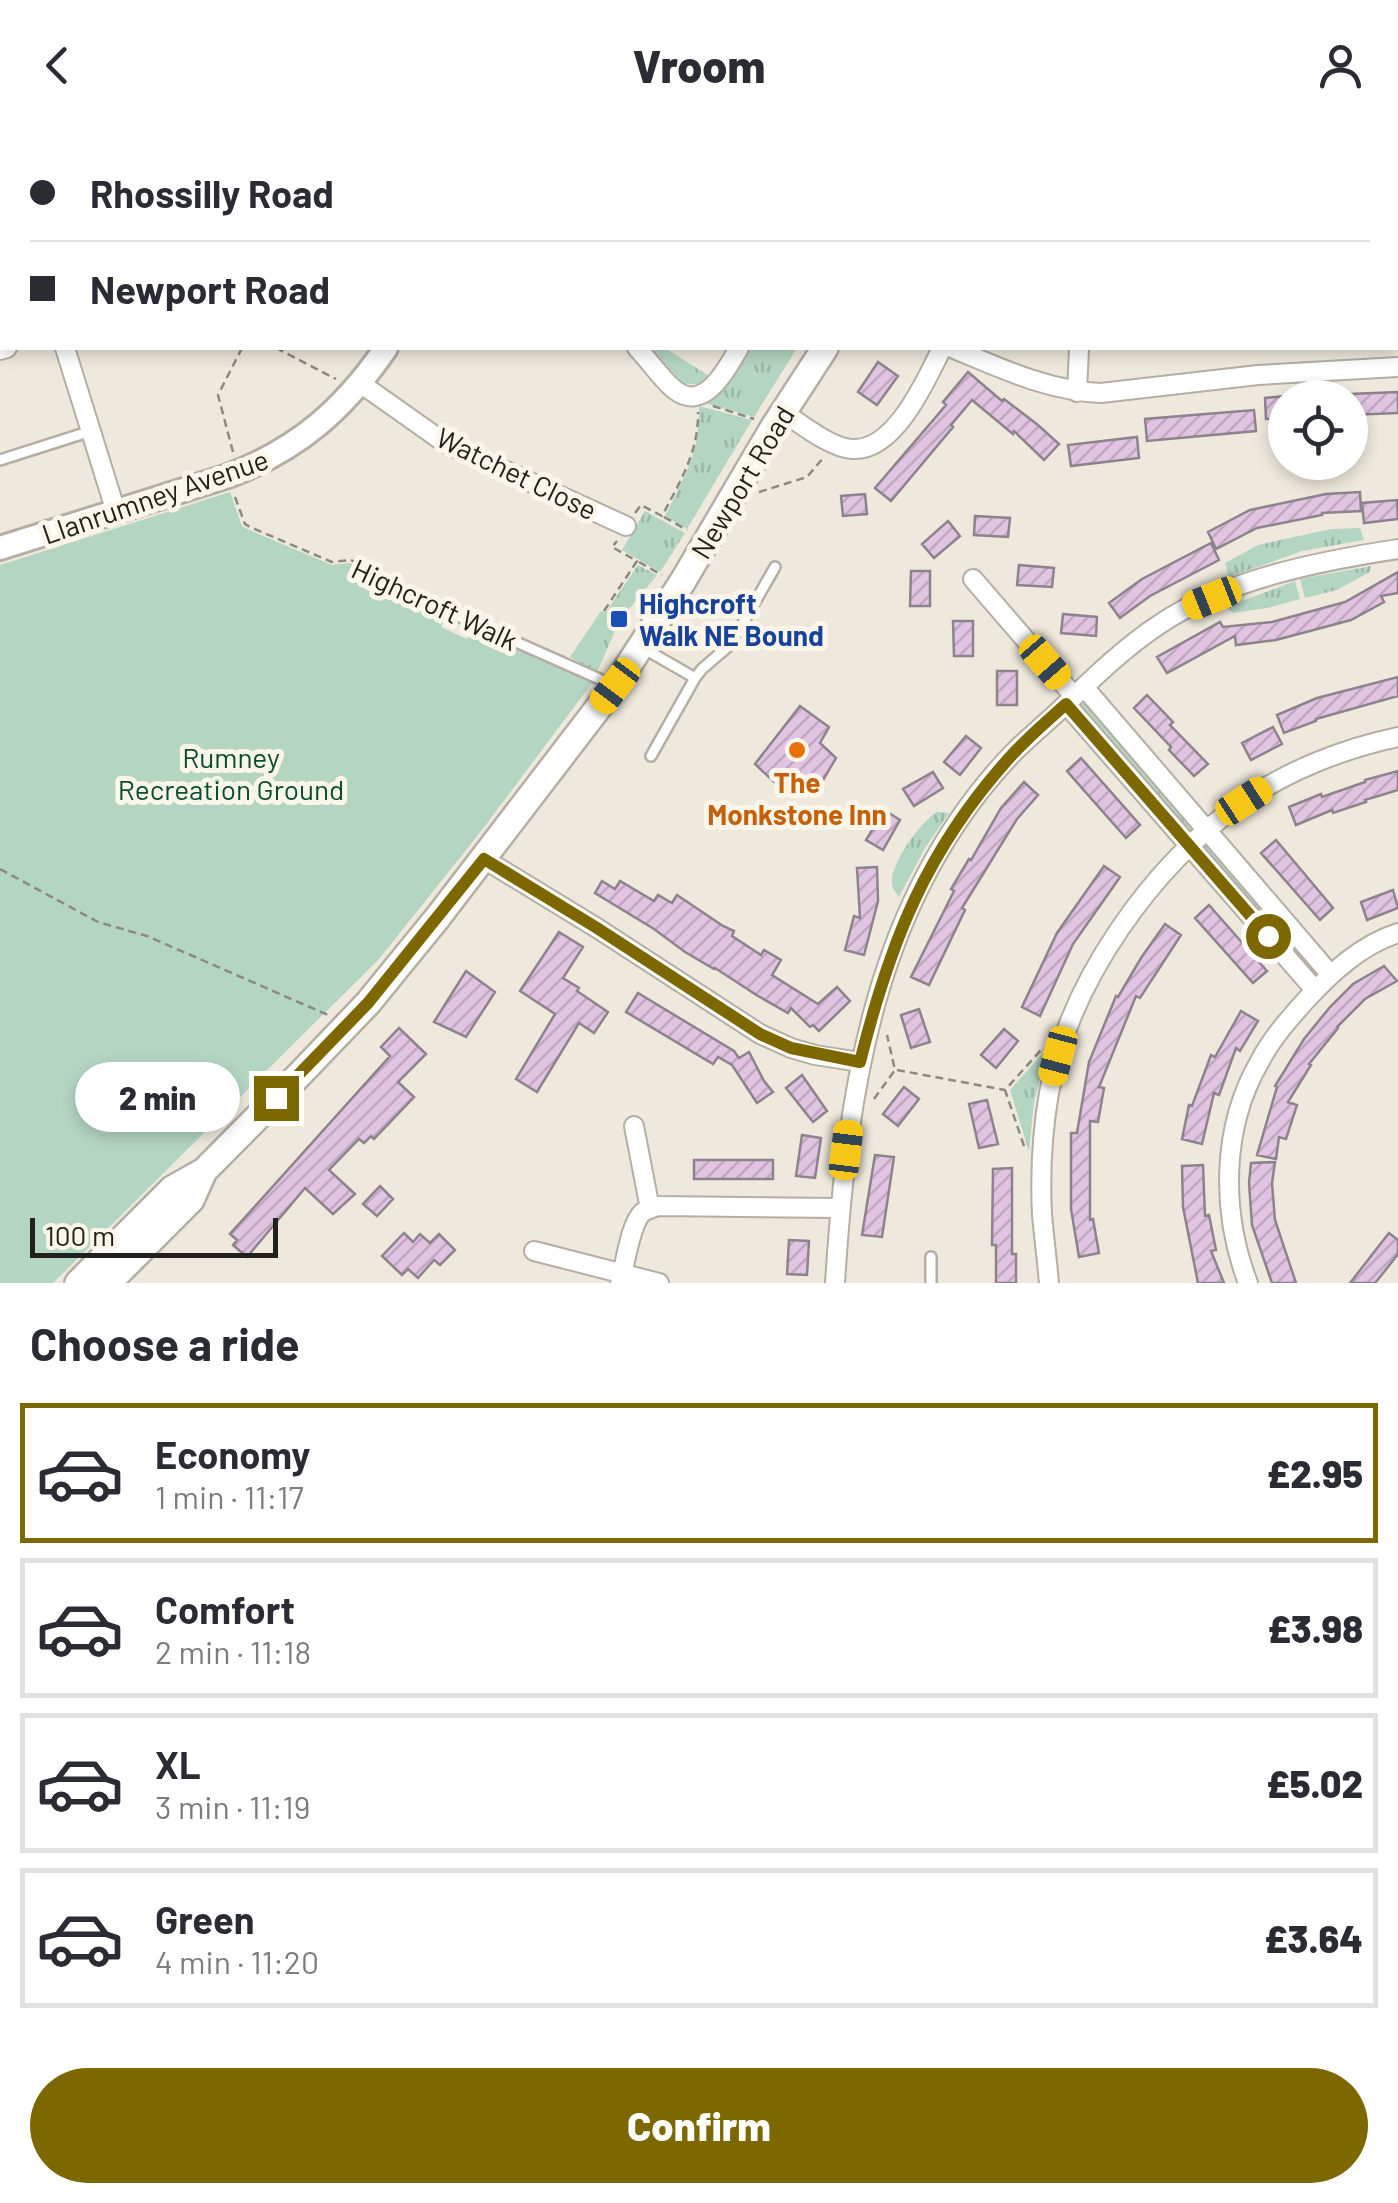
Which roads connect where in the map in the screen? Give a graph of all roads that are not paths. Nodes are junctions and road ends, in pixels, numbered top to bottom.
1 (65, 350) edge
2 (385, 350) edge
3 (639, 350) edge
4 (739, 350) edge
5 (824, 350) edge
6 (941, 350) edge
7 (957, 350) edge
8 (1078, 350) edge
9 (1390, 368) edge
10 (357, 388) junction
11 (1076, 392) junction
12 (778, 420) junction
13 (91, 432) junction
14 (0, 460) edge
15 (116, 512) junction
16 (626, 526) road end
17 (0, 548) edge
18 (1398, 550) edge
19 (775, 567) dead end
20 (973, 579) dead end
21 (451, 613) road end
22 (641, 646) junction
23 (696, 678) junction
24 (615, 686) junction
25 (1075, 696) junction
26 (1398, 737) edge
27 (651, 756) dead end
28 (1208, 830) junction
29 (1190, 846) junction
30 (484, 859) junction
31 (1398, 933) edge
32 (1332, 975) junction
33 (1315, 990) junction
34 (860, 1062) junction
35 (634, 1126) dead end
36 (204, 1172) junction
37 (840, 1208) junction
38 (650, 1209) junction
39 (534, 1251) dead end
40 (930, 1257) dead end
41 (621, 1279) edge
42 (78, 1283) edge
43 (108, 1283) edge
44 (659, 1283) edge
45 (836, 1283) edge
46 (931, 1283) edge
47 (1049, 1283) edge
48 (1248, 1283) edge

1 - 13 street
2 - 10 street, Llanrumney Avenue
3 - 4 street
5 - 12 main road, Newport Road
6 - 12 street
7 - 11 street
8 - 11 street
9 - 11 street
10 - 15 street, Llanrumney Avenue
10 - 16 street, Watchet Close
12 - 22 main road, Newport Road
13 - 14 lane
13 - 15 street
15 - 17 street, Llanrumney Avenue
18 - 25 street
19 - 23 lane
20 - 25 street
21 - 24 lane, Highcroft Walk
22 - 23 lane
22 - 24 main road, Newport Road
23 - 27 lane
24 - 30 main road, Newport Road
25 - 28 street
25 - 29 street
25 - 34 street
26 - 28 street
28 - 29 street
28 - 32 street
29 - 33 street
29 - 47 street
30 - 34 street
30 - 36 main road, Newport Road
31 - 32 street
32 - 33 street
33 - 48 street
34 - 37 street
35 - 38 street
36 - 42 main road, Newport Road
36 - 43 main road, Newport Road
37 - 38 street
37 - 45 street
38 - 41 street
39 - 41 street
40 - 46 lane
41 - 44 street

